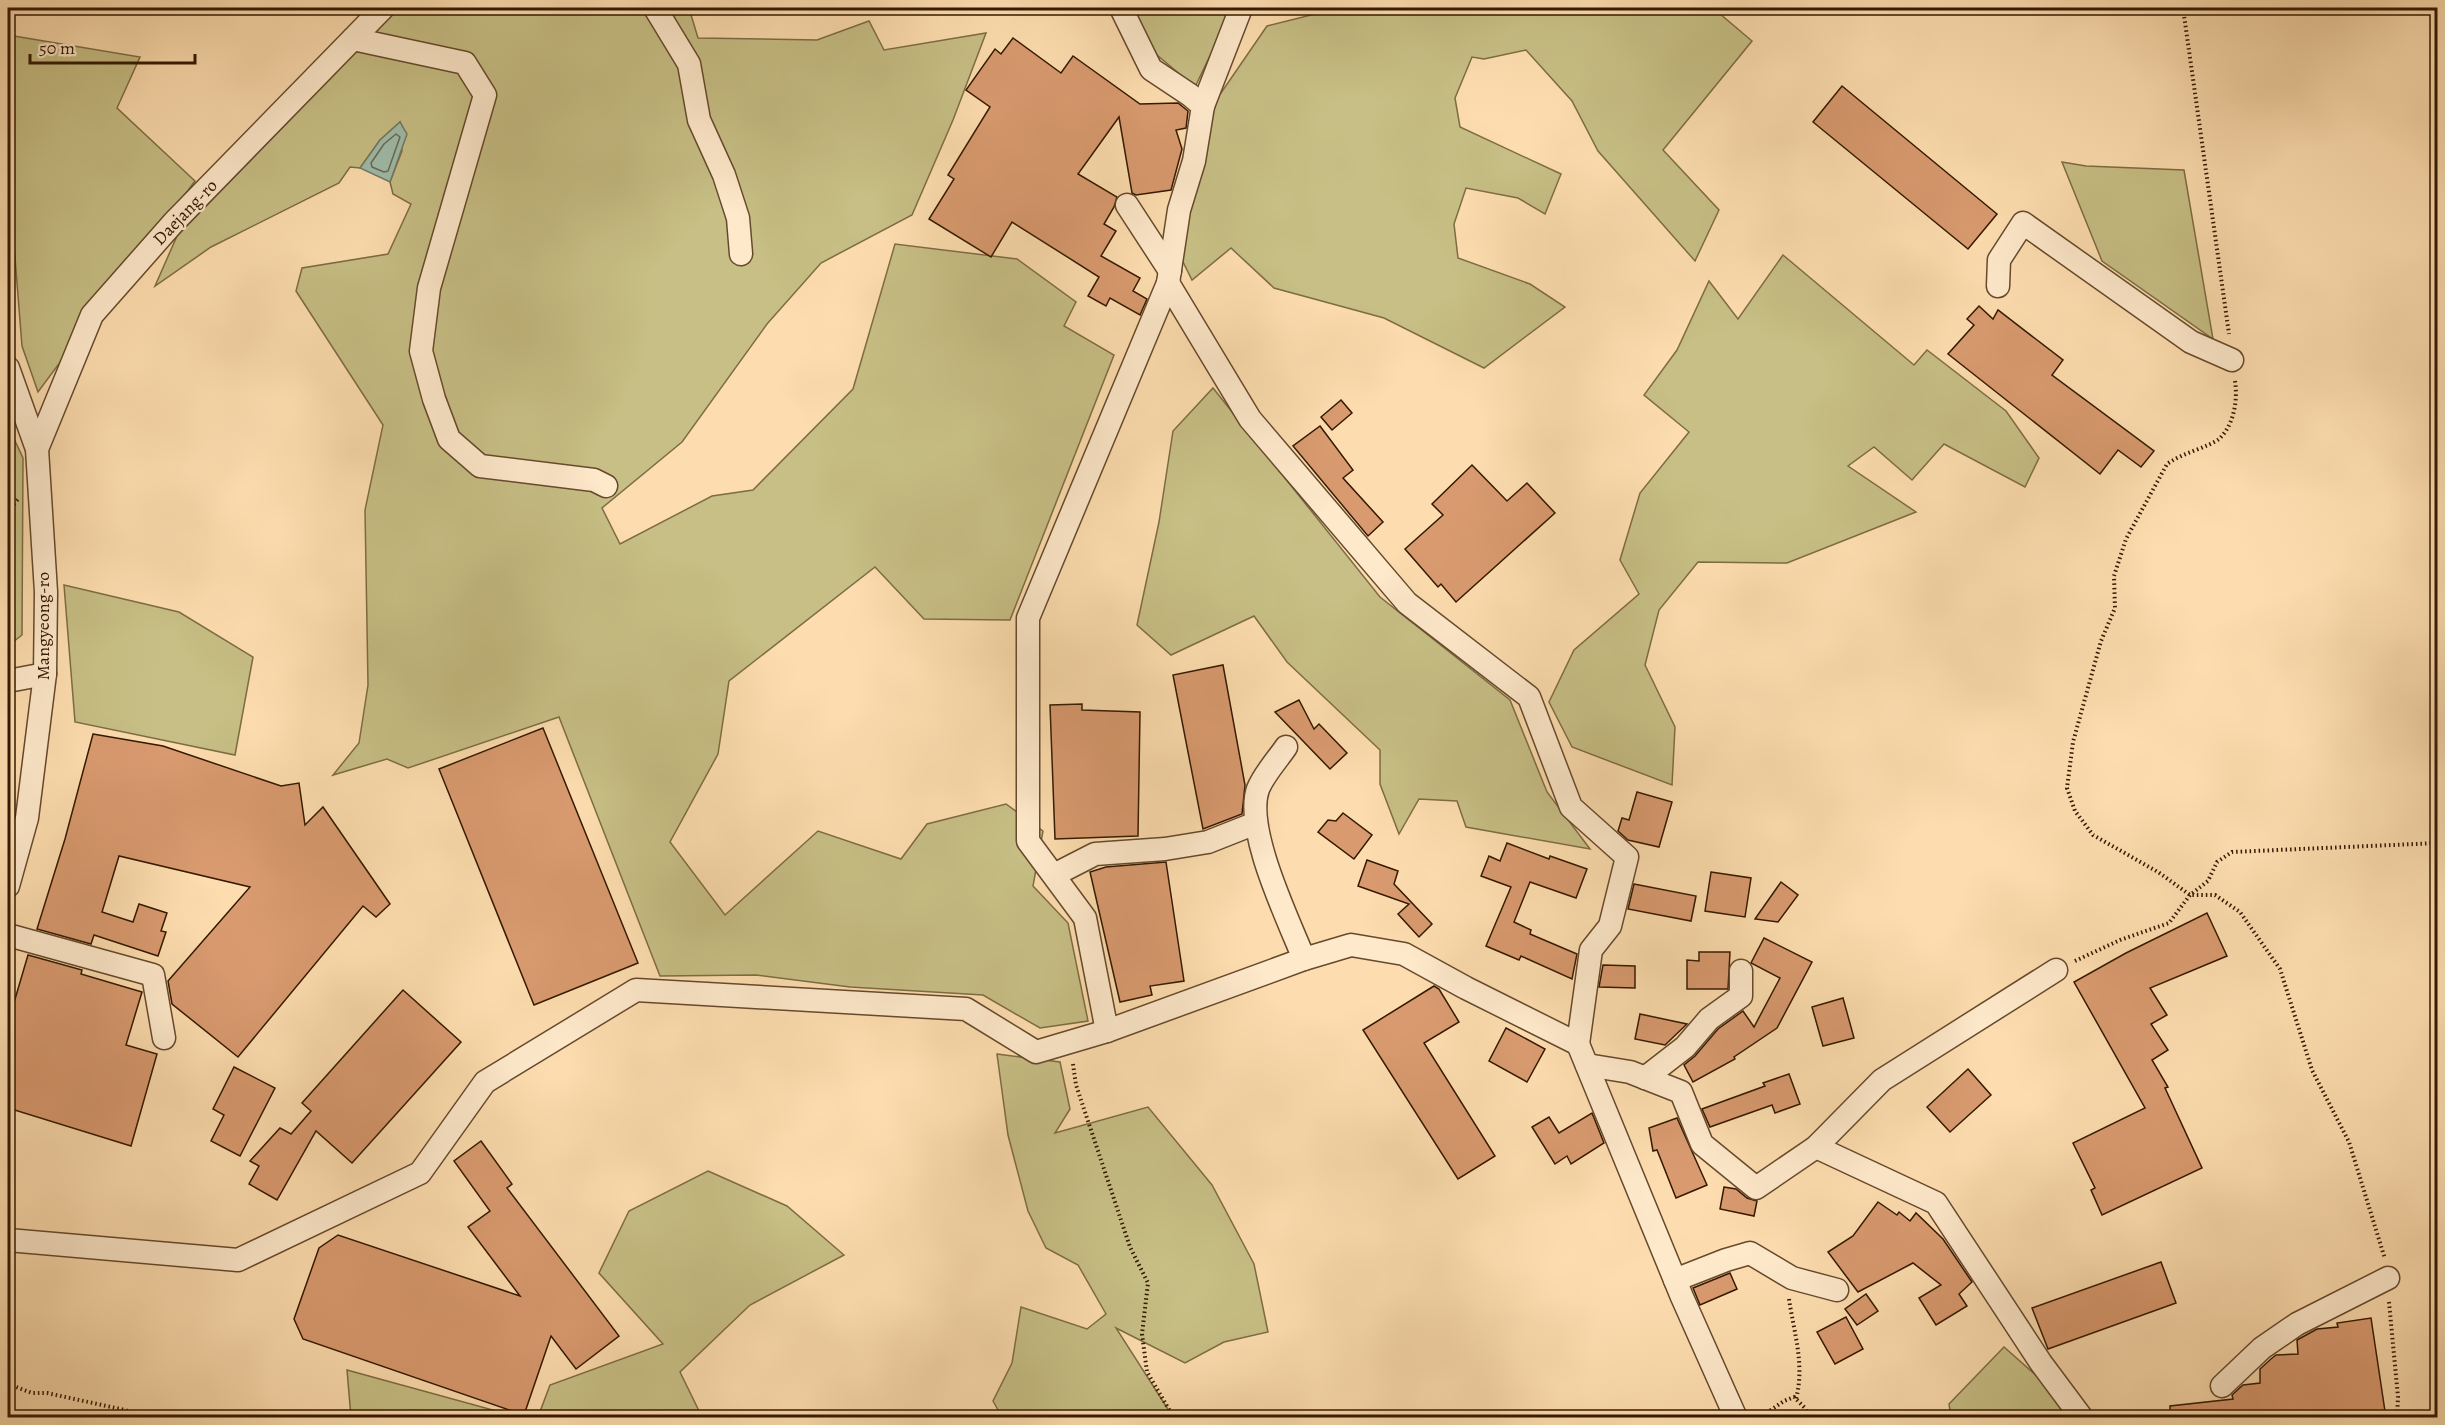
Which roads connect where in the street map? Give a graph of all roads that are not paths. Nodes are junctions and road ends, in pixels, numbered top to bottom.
1 (383, 8) edge
2 (655, 8) edge
3 (1121, 8) edge
4 (1241, 8) edge
5 (352, 39) junction
6 (1203, 106) junction
7 (1127, 205) dead end
8 (741, 254) dead end
9 (1169, 277) junction
10 (1998, 286) dead end
11 (2232, 360) road end
12 (8, 368) edge
13 (37, 449) junction
14 (606, 486) dead end
15 (45, 674) junction
16 (8, 681) edge
17 (1286, 747) dead end
18 (1256, 823) junction
19 (1054, 875) junction
20 (8, 886) edge
21 (8, 935) edge
22 (1304, 959) junction
23 (2056, 970) road end
24 (1741, 971) dead end
25 (1107, 1031) junction
26 (164, 1038) dead end
27 (1578, 1044) junction
28 (1587, 1065) junction
29 (1645, 1078) junction
30 (1816, 1147) junction
31 (8, 1240) edge
32 (2388, 1278) road end
33 (1676, 1280) junction
34 (1837, 1290) dead end
35 (2222, 1386) dead end
36 (1736, 1418) edge
37 (2082, 1418) edge

1 - 5 street, Daejang-ro
2 - 8 street
3 - 6 street
4 - 6 street
5 - 13 street, Daejang-ro
5 - 14 street
6 - 9 street
7 - 9 street
9 - 19 street
9 - 27 street
10 - 11 street
12 - 13 street, Mangyeong-ro
13 - 15 street, Mangyeong-ro
15 - 16 street
15 - 20 street, Mangyeong-ro
17 - 18 street
18 - 19 street
18 - 22 street
19 - 25 street
21 - 26 street
22 - 25 street
22 - 27 street
23 - 30 street
24 - 29 street
25 - 31 street
27 - 28 street
28 - 29 street
28 - 33 street
29 - 30 street
30 - 37 street
32 - 35 street
33 - 34 street
33 - 36 street

